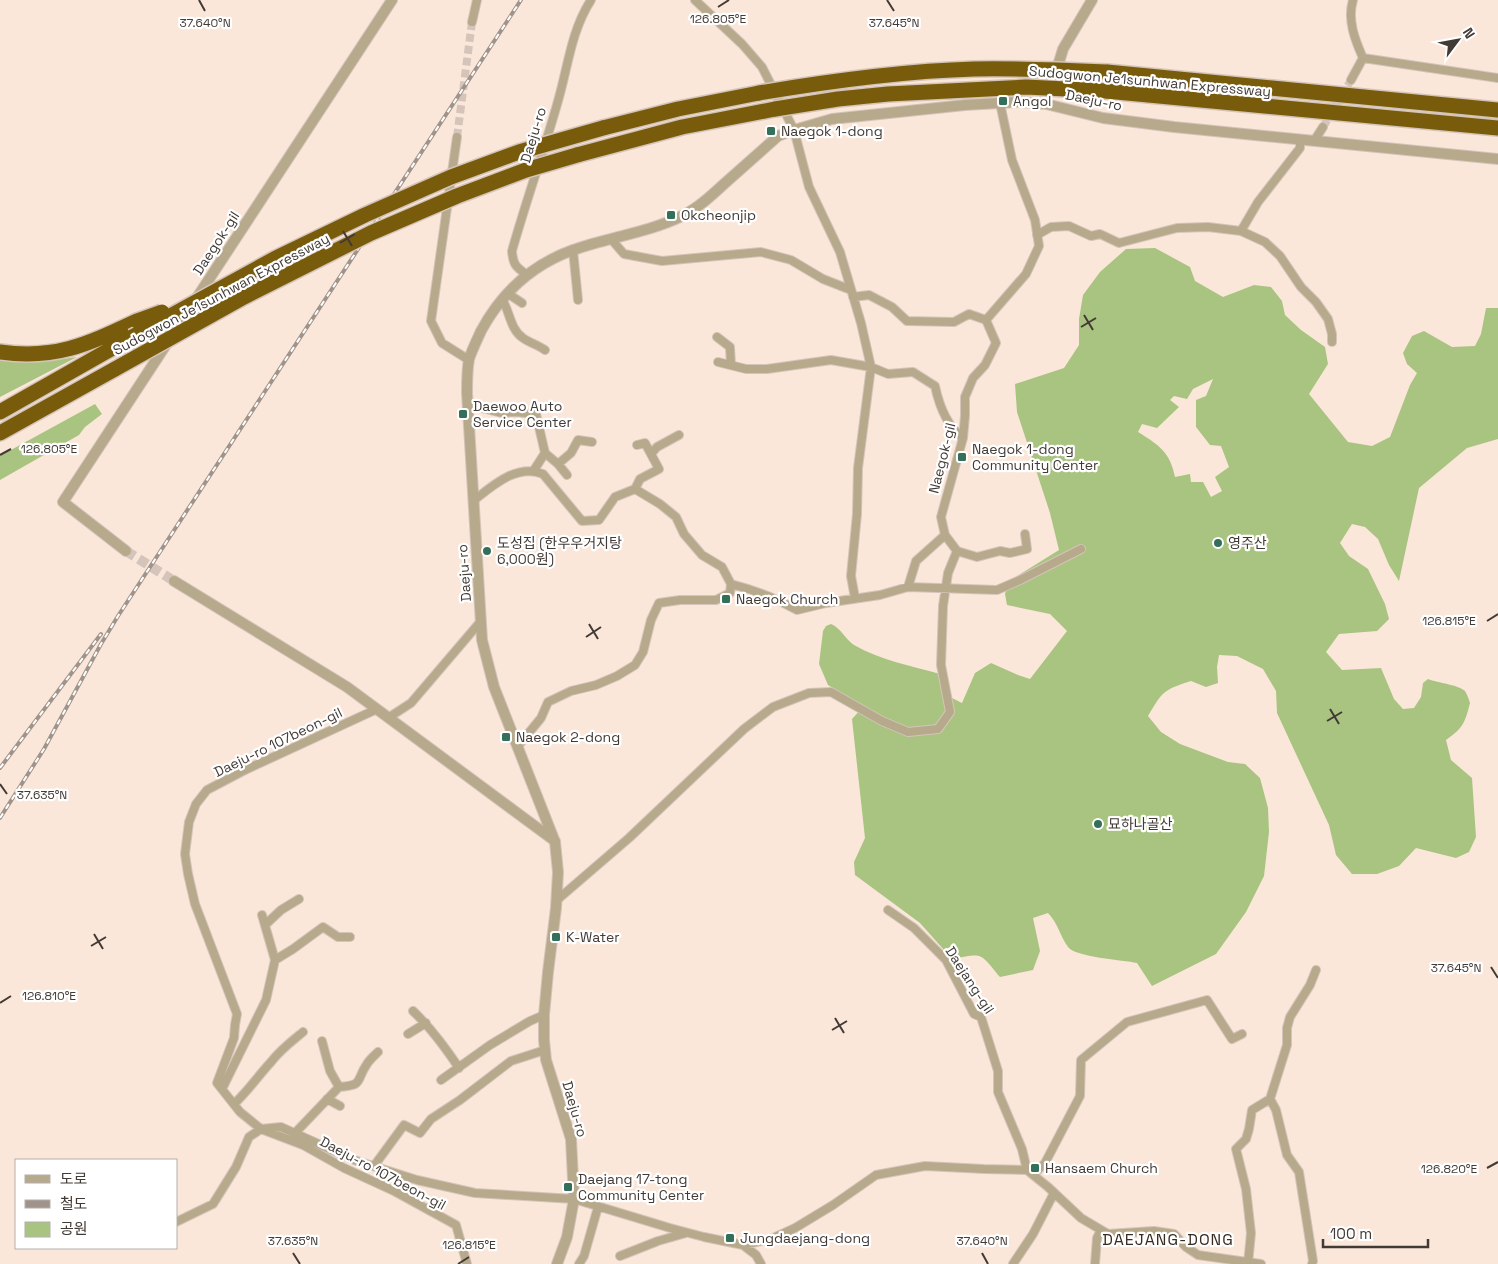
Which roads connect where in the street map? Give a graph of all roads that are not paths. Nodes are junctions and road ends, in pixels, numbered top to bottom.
1 (392, 0) edge
2 (478, 0) edge
3 (590, 0) edge
4 (695, 0) edge
5 (1092, 0) edge
6 (1353, 0) edge
7 (472, 22) tunnel mouth
8 (1363, 58) junction
9 (1498, 78) edge
10 (1351, 80) tunnel mouth
11 (1000, 103) junction
12 (1046, 104) junction
13 (1498, 110) edge
14 (1323, 127) tunnel mouth
15 (1498, 128) edge
16 (794, 130) junction
17 (456, 137) tunnel mouth
18 (1300, 140) junction
19 (1314, 141) junction
20 (1498, 159) edge
21 (1241, 231) junction
22 (1037, 235) junction
23 (611, 239) junction
24 (573, 250) junction
25 (527, 275) junction
26 (852, 293) junction
27 (210, 294) junction
28 (505, 296) junction
29 (578, 300) dead end
30 (522, 303) dead end
31 (986, 320) junction
32 (717, 337) dead end
33 (1332, 342) dead end
34 (545, 350) dead end
35 (0, 352) edge
36 (469, 360) junction
37 (718, 362) dead end
38 (731, 365) junction
39 (871, 367) junction
40 (468, 408) junction
41 (0, 412) edge
42 (0, 434) edge
43 (679, 435) dead end
44 (963, 438) junction
45 (592, 442) dead end
46 (637, 445) dead end
47 (545, 453) junction
48 (650, 454) junction
49 (558, 464) junction
50 (534, 470) junction
51 (567, 475) dead end
52 (635, 489) junction
53 (473, 501) junction
54 (1025, 534) dead end
55 (945, 535) junction
56 (1081, 549) dead end
57 (126, 551) tunnel mouth
58 (957, 551) junction
59 (174, 581) tunnel mouth
60 (731, 584) junction
61 (908, 586) junction
62 (946, 588) junction
63 (855, 598) junction
64 (480, 621) junction
65 (376, 709) junction
66 (388, 718) junction
67 (518, 746) junction
68 (555, 842) junction
69 (299, 899) dead end
70 (557, 900) junction
71 (888, 910) dead end
72 (262, 915) dead end
73 (265, 925) junction
74 (350, 937) dead end
75 (275, 960) junction
76 (1316, 970) dead end
77 (413, 1011) dead end
78 (544, 1015) junction
79 (426, 1023) junction
80 (303, 1032) dead end
81 (408, 1034) dead end
82 (1242, 1034) dead end
83 (322, 1041) dead end
84 (545, 1050) junction
85 (378, 1052) dead end
86 (459, 1068) junction
87 (441, 1080) dead end
88 (339, 1087) junction
89 (222, 1089) junction
90 (327, 1099) junction
91 (1270, 1099) junction
92 (234, 1104) junction
93 (340, 1106) dead end
94 (261, 1129) junction
95 (295, 1133) junction
96 (374, 1166) junction
97 (1030, 1172) junction
98 (1054, 1193) junction
99 (574, 1199) junction
100 (598, 1207) junction
101 (178, 1221) edge
102 (1101, 1230) junction
103 (688, 1233) junction
104 (743, 1245) junction
105 (1198, 1255) junction
106 (620, 1256) dead end
107 (558, 1261) edge
108 (1248, 1263) edge
109 (467, 1264) edge
110 (549, 1264) edge
111 (579, 1264) edge
112 (761, 1264) edge
113 (1012, 1264) edge
114 (1095, 1264) edge
115 (1198, 1264) edge
116 (1261, 1264) edge
117 (1312, 1264) edge

1 - 57 street, Daegok-gil
2 - 7 street
3 - 25 street, Daeju-ro
4 - 16 street
5 - 12 street
6 - 8 street
8 - 9 street
8 - 10 street
11 - 12 street, Daeju-ro
11 - 16 street, Daeju-ro
11 - 22 street
12 - 18 street, Daeju-ro
13 - 27 highway, Sudogwon Je1sunhwan Expressway, bridge
14 - 19 street
15 - 42 highway, Sudogwon Je1sunhwan Expressway, bridge
16 - 23 street, Daeju-ro
16 - 26 street
17 - 36 street
18 - 19 street, Daeju-ro
18 - 21 street
19 - 20 street, Daeju-ro
21 - 22 street
21 - 33 street
22 - 31 street
23 - 24 street, Daeju-ro
23 - 26 street
24 - 25 street, Daeju-ro
24 - 29 street
25 - 28 street, Daeju-ro
26 - 31 street
26 - 39 street
27 - 35 highway, bridge
27 - 41 highway, Sudogwon Je1sunhwan Expressway, bridge
28 - 30 street
28 - 34 street
28 - 36 street, Daeju-ro
31 - 44 street, Naegok-gil
32 - 38 street
36 - 40 street, Daeju-ro
37 - 38 street
38 - 39 street
39 - 44 street
39 - 63 street
40 - 47 street
40 - 53 street, Daeju-ro
43 - 48 street
44 - 55 street, Naegok-gil
45 - 49 street
46 - 48 street
47 - 49 street
47 - 50 street
48 - 52 street
49 - 51 street
50 - 52 street
50 - 53 street
52 - 60 street
53 - 64 street, Daeju-ro
54 - 58 street
55 - 58 street
55 - 61 street
56 - 62 street
58 - 62 street
59 - 65 street
60 - 63 street
60 - 67 street
61 - 62 street
61 - 63 street
62 - 70 street
64 - 66 street
64 - 67 street, Daeju-ro
65 - 66 street
65 - 89 street, Daeju-ro 107beon-gil
66 - 68 street
67 - 68 street, Daeju-ro
68 - 70 street, Daeju-ro
69 - 73 street
70 - 78 street, Daeju-ro
71 - 97 street, Daejang-gil
72 - 73 street
73 - 75 street
74 - 75 street
75 - 89 street
76 - 91 street
77 - 79 street
78 - 84 street, Daeju-ro
78 - 86 street
79 - 81 street
79 - 86 street
80 - 92 street
82 - 97 street
83 - 88 street
84 - 96 street, Daeju-ro 107beon-gil
84 - 99 street, Daeju-ro
85 - 88 street
86 - 87 street
88 - 90 street
89 - 92 street, Daeju-ro 107beon-gil
90 - 93 street
90 - 95 street
91 - 108 street
91 - 117 street
92 - 94 street, Daeju-ro 107beon-gil
94 - 95 street, Daeju-ro 107beon-gil
94 - 101 street
94 - 109 street, Daeju-ro 107beon-gil
95 - 96 street, Daeju-ro 107beon-gil
96 - 99 street, Daeju-ro 107beon-gil
97 - 98 street
97 - 104 street
98 - 102 street
98 - 113 street
99 - 100 street
99 - 107 street, Daeju-ro
100 - 103 street
100 - 111 street
102 - 105 street
102 - 114 street
103 - 104 street
103 - 106 street
104 - 112 street
105 - 108 street
105 - 115 street
107 - 110 street
108 - 116 street

